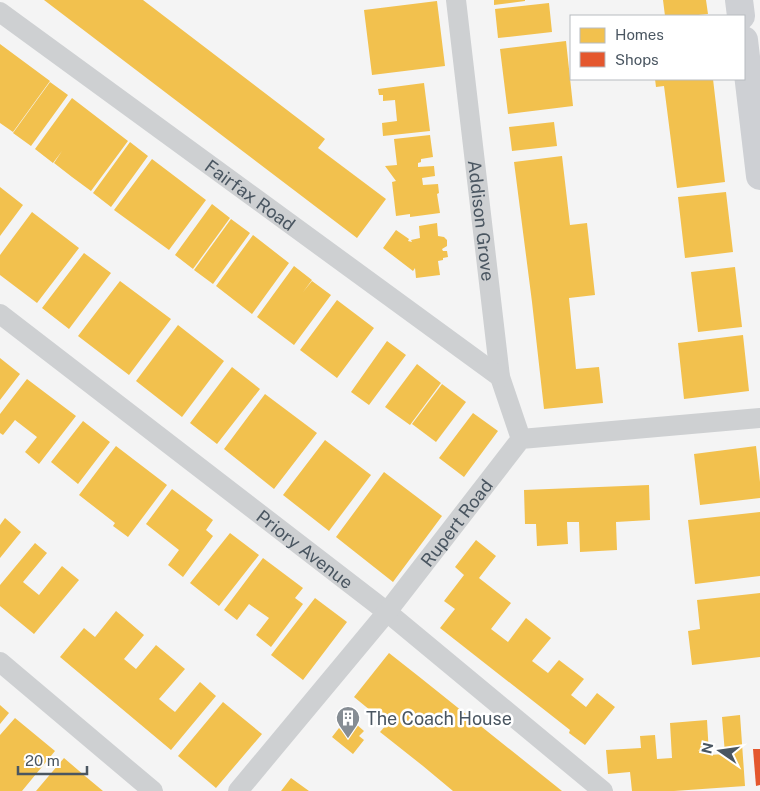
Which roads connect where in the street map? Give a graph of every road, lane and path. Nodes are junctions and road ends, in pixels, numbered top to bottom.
1 (456, 0) edge
2 (739, 0) edge
3 (0, 12) edge
4 (741, 15) edge
5 (745, 47) edge
6 (757, 128) edge
7 (760, 176) edge
8 (0, 314) edge
9 (500, 377) junction
10 (760, 418) edge
11 (521, 439) junction
12 (387, 612) junction
13 (0, 662) edge
14 (153, 791) edge
15 (238, 791) edge
16 (604, 791) edge

1 - 9 street, Addison Grove
2 - 4 main road
3 - 9 street, Fairfax Road
5 - 6 main road
6 - 7 main road
8 - 12 street, Priory Avenue
9 - 11 street, Addison Grove
10 - 11 street
11 - 12 street, Rupert Road
12 - 15 street, Rupert Road
12 - 16 street, Priory Avenue
13 - 14 street

